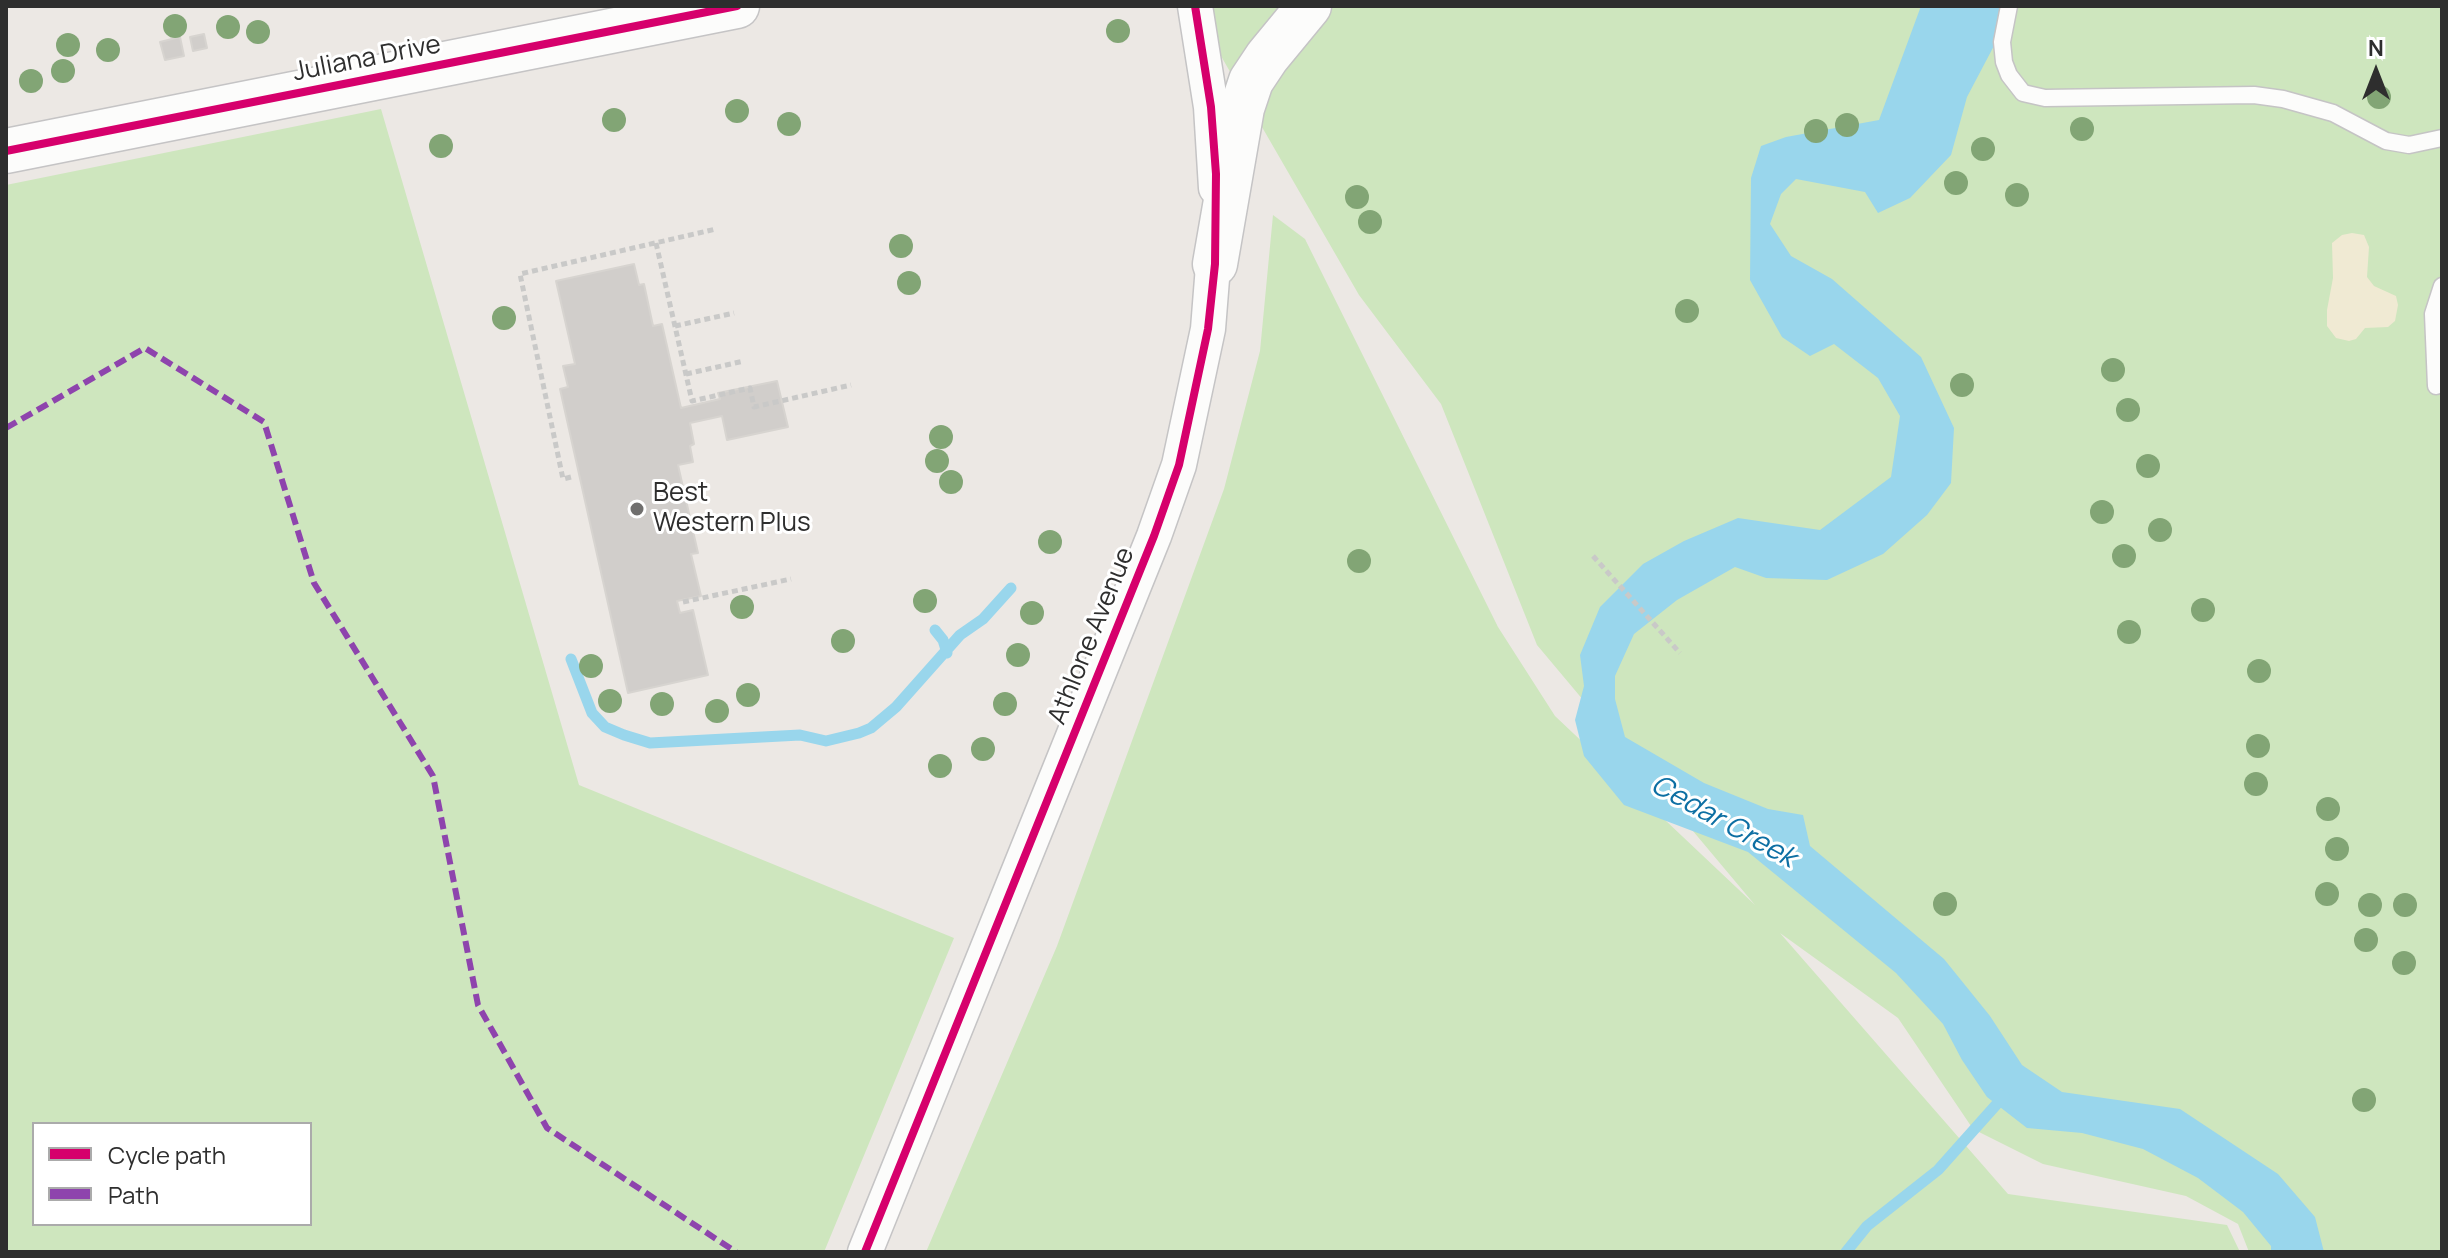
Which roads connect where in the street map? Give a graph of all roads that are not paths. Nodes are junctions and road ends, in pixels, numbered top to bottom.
1 (737, 6) edge
2 (1195, 6) edge
3 (1309, 6) edge
4 (2009, 6) edge
5 (647, 15) edge
6 (2442, 138) edge
7 (6, 151) edge
8 (1215, 264) junction
9 (2442, 286) edge
10 (2436, 386) dead end
11 (865, 1252) edge

1 - 5 street, Juliana Drive
2 - 8 street, Athlone Avenue
3 - 8 street
4 - 6 lane
5 - 7 street, Juliana Drive
8 - 11 street, Athlone Avenue
9 - 10 lane

